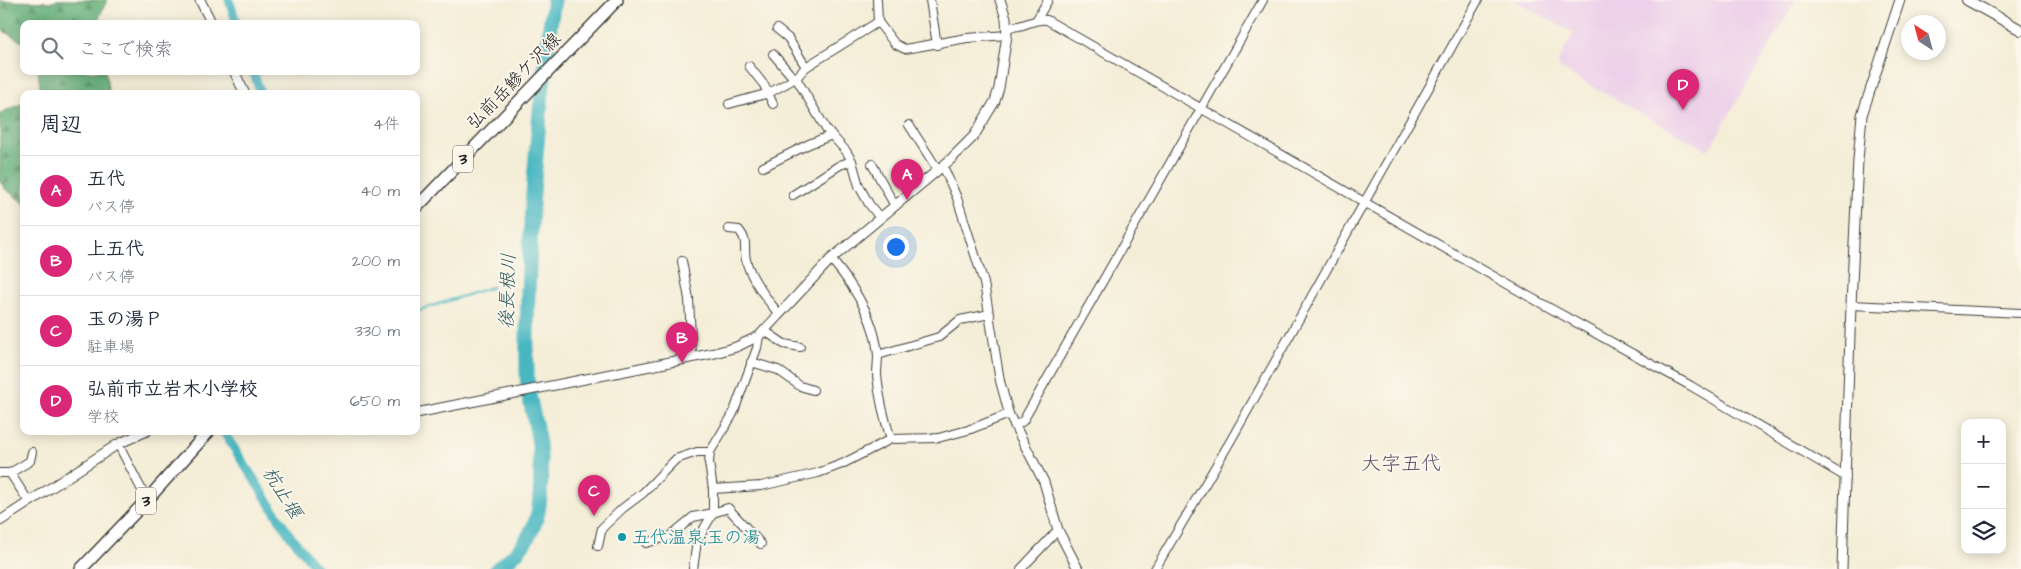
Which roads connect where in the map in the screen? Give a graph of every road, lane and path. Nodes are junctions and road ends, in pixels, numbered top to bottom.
1 (200, 0) edge
2 (617, 0) edge
3 (877, 0) edge
4 (930, 0) edge
5 (1000, 0) edge
6 (1048, 0) edge
7 (1263, 0) edge
8 (1478, 0) edge
9 (1900, 0) edge
10 (1967, 0) edge
11 (1037, 19) junction
12 (210, 20) edge
13 (878, 22) junction
14 (777, 29) dead end
15 (2021, 30) edge
16 (1007, 31) junction
17 (937, 45) junction
18 (773, 54) dead end
19 (749, 66) dead end
20 (806, 67) junction
21 (236, 75) edge
22 (796, 78) junction
23 (243, 90) edge
24 (769, 93) junction
25 (729, 104) dead end
26 (773, 104) dead end
27 (1201, 109) junction
28 (909, 125) dead end
29 (832, 135) junction
30 (852, 162) junction
31 (872, 164) dead end
32 (763, 167) dead end
33 (940, 168) junction
34 (793, 195) dead end
35 (1364, 201) junction
36 (420, 204) edge
37 (895, 206) junction
38 (880, 218) junction
39 (728, 230) dead end
40 (832, 258) junction
41 (682, 261) dead end
42 (1851, 305) junction
43 (2021, 313) edge
44 (779, 314) junction
45 (990, 314) junction
46 (762, 334) junction
47 (800, 347) dead end
48 (878, 355) junction
49 (692, 357) junction
50 (751, 362) junction
51 (812, 390) dead end
52 (420, 411) edge
53 (1009, 414) junction
54 (1015, 426) junction
55 (138, 435) edge
56 (205, 435) edge
57 (891, 439) junction
58 (118, 444) junction
59 (32, 452) dead end
60 (710, 452) junction
61 (0, 472) edge
62 (10, 473) junction
63 (1846, 477) junction
64 (714, 489) junction
65 (147, 500) junction
66 (30, 502) junction
67 (713, 514) junction
68 (0, 521) edge
69 (1058, 530) junction
70 (646, 543) dead end
71 (761, 544) dead end
72 (598, 546) dead end
73 (81, 569) edge
74 (693, 569) edge
75 (1021, 569) edge
76 (1078, 569) edge
77 (1155, 569) edge
78 (1842, 569) edge

1 - 12 street
2 - 36 main road, 弘前岳鰺ケ沢線 / 3
3 - 13 street
4 - 17 street
5 - 16 street
6 - 11 street
7 - 27 street
8 - 35 street
9 - 42 street
10 - 15 main road
11 - 16 street
11 - 27 street
13 - 17 street
13 - 20 street
14 - 20 street
16 - 17 street
16 - 33 street
18 - 22 street
19 - 24 street
20 - 22 street
21 - 23 street
22 - 24 street
22 - 29 street
24 - 25 street
24 - 26 street
27 - 35 street
27 - 54 street
28 - 33 street
29 - 30 street
29 - 32 street
30 - 34 street
30 - 38 street
31 - 37 street
33 - 37 street
33 - 45 street
35 - 63 street
35 - 77 street
37 - 38 street
38 - 40 street
39 - 44 street
40 - 44 street
40 - 48 street
41 - 49 street
42 - 43 street
42 - 63 street
44 - 46 street
45 - 48 street
45 - 53 street
46 - 47 street
46 - 49 street
46 - 50 street
48 - 57 street
49 - 52 street
50 - 51 street
50 - 60 street
53 - 54 street
53 - 57 street
54 - 69 street
55 - 58 street
56 - 65 main road, 3
57 - 64 street
58 - 65 street
58 - 66 street
59 - 62 street
60 - 64 street
60 - 72 street
61 - 62 street
62 - 66 street
63 - 78 street
64 - 67 street
65 - 73 main road, 3
66 - 68 street
67 - 70 street
67 - 71 street
67 - 74 street
69 - 75 street
69 - 76 street

